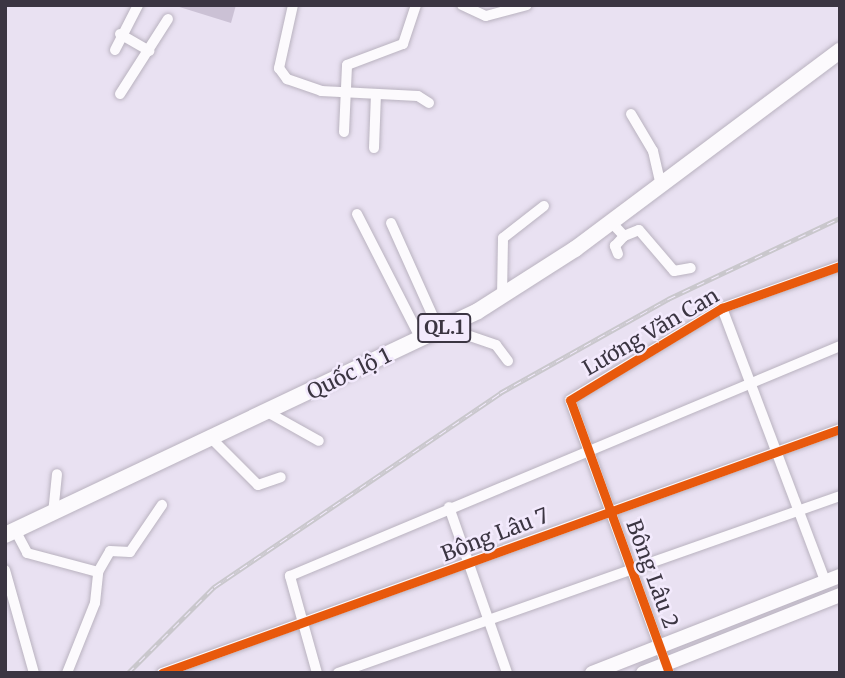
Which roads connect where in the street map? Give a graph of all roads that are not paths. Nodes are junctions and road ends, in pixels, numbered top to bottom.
1 (138, 5) edge
2 (293, 5) edge
3 (416, 5) edge
4 (462, 5) edge
5 (527, 5) edge
6 (168, 19) dead end
7 (120, 34) junction
8 (116, 50) dead end
9 (149, 51) junction
10 (840, 51) edge
11 (347, 93) junction
12 (120, 94) dead end
13 (376, 94) junction
14 (429, 103) dead end
15 (631, 114) dead end
16 (344, 132) dead end
17 (374, 148) dead end
18 (661, 186) junction
19 (544, 206) dead end
20 (357, 214) dead end
21 (391, 223) dead end
22 (612, 223) junction
23 (624, 236) junction
24 (618, 254) dead end
25 (840, 266) edge
26 (691, 268) dead end
27 (502, 296) junction
28 (722, 308) junction
29 (447, 327) junction
30 (421, 339) junction
31 (840, 346) edge
32 (508, 361) dead end
33 (749, 384) junction
34 (269, 413) junction
35 (840, 429) edge
36 (212, 439) junction
37 (319, 441) dead end
38 (588, 449) junction
39 (774, 453) junction
40 (57, 474) dead end
41 (281, 477) dead end
42 (840, 496) edge
43 (162, 505) dead end
44 (449, 507) junction
45 (610, 510) junction
46 (795, 512) junction
47 (53, 514) junction
48 (10, 533) edge
49 (470, 564) junction
50 (5, 569) edge
51 (632, 570) junction
52 (98, 572) junction
53 (840, 576) edge
54 (825, 581) junction
55 (840, 595) edge
56 (489, 622) junction
57 (301, 625) junction
58 (660, 648) junction
59 (668, 668) edge
60 (34, 673) edge
61 (67, 673) edge
62 (162, 673) edge
63 (317, 673) edge
64 (338, 673) edge
65 (507, 673) edge
66 (592, 673) edge
67 (643, 673) edge

1 - 7 street
2 - 11 street
3 - 11 street
4 - 5 street
6 - 9 street
7 - 8 street
7 - 9 street
9 - 12 street
10 - 18 highway, Quốc lộ 1 / QL.1
11 - 13 street
11 - 16 street
13 - 14 street
13 - 17 street
15 - 18 street
18 - 22 highway, Quốc lộ 1 / QL.1
19 - 27 street
20 - 30 street
21 - 29 street
22 - 23 street
22 - 27 highway, Quốc lộ 1 / QL.1
23 - 24 street
23 - 26 street
25 - 28 street, Lương Văn Can
27 - 29 highway, Quốc lộ 1 / QL.1
28 - 33 street
28 - 38 street, Lương Văn Can
29 - 30 highway, Quốc lộ 1 / QL.1
29 - 32 street
30 - 34 highway, Quốc lộ 1 / QL.1
31 - 33 street
33 - 38 street
33 - 39 street
34 - 36 highway, Quốc lộ 1 / QL.1
34 - 37 street
35 - 39 street, Bông Lâu 7
36 - 41 street
36 - 47 highway, Quốc lộ 1 / QL.1
38 - 44 street
38 - 45 street, Bông Lâu 2
39 - 45 street, Bông Lâu 7
39 - 46 street
40 - 47 street
42 - 46 street
43 - 52 street
44 - 49 street
44 - 57 street
45 - 49 street, Bông Lâu 7
45 - 51 street, Bông Lâu 2
46 - 51 street
46 - 54 street
47 - 48 highway, Quốc lộ 1 / QL.1
48 - 52 street
49 - 56 street
49 - 57 street, Bông Lâu 7
50 - 60 street
51 - 56 street
51 - 58 street, Bông Lâu 2
52 - 61 street
53 - 54 main road
54 - 58 main road
55 - 59 main road
56 - 64 street
56 - 65 street
57 - 62 street, Bông Lâu 7
57 - 63 street
58 - 59 street, Bông Lâu 2
58 - 66 main road
59 - 67 main road

